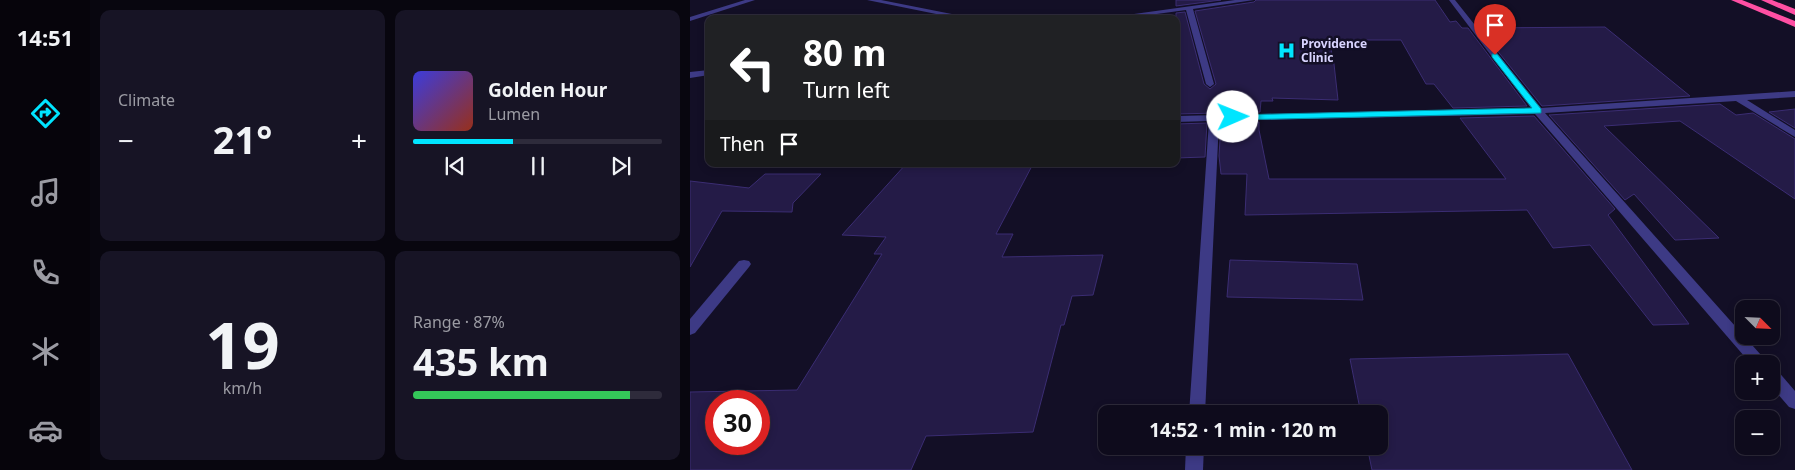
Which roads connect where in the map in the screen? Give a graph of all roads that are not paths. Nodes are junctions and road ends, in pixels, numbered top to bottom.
1 (752, 0) edge
2 (870, 0) edge
3 (1250, 0) edge
4 (1452, 0) edge
5 (1735, 0) edge
6 (1765, 0) edge
7 (1189, 8) junction
8 (1795, 12) edge
9 (952, 15) edge
10 (1133, 15) edge
11 (690, 18) edge
12 (1795, 24) edge
13 (705, 73) edge
14 (690, 75) edge
15 (1210, 84) dead end
16 (1795, 94) edge
17 (1738, 98) junction
18 (1538, 111) junction
19 (1214, 118) junction
20 (1180, 119) edge
21 (1795, 134) edge
22 (744, 264) dead end
23 (690, 329) edge
24 (1753, 355) edge
25 (1780, 385) edge
26 (1795, 402) edge
27 (1198, 405) edge
28 (1195, 455) edge
29 (1194, 470) edge

1 - 11 street
2 - 9 street
3 - 7 street
4 - 18 street
5 - 12 highway
6 - 8 highway
7 - 10 street
7 - 15 street
13 - 14 street
16 - 17 street
17 - 18 street
17 - 21 street
18 - 19 street
18 - 24 street
19 - 20 street
19 - 27 street
22 - 23 street
25 - 26 street
28 - 29 street

